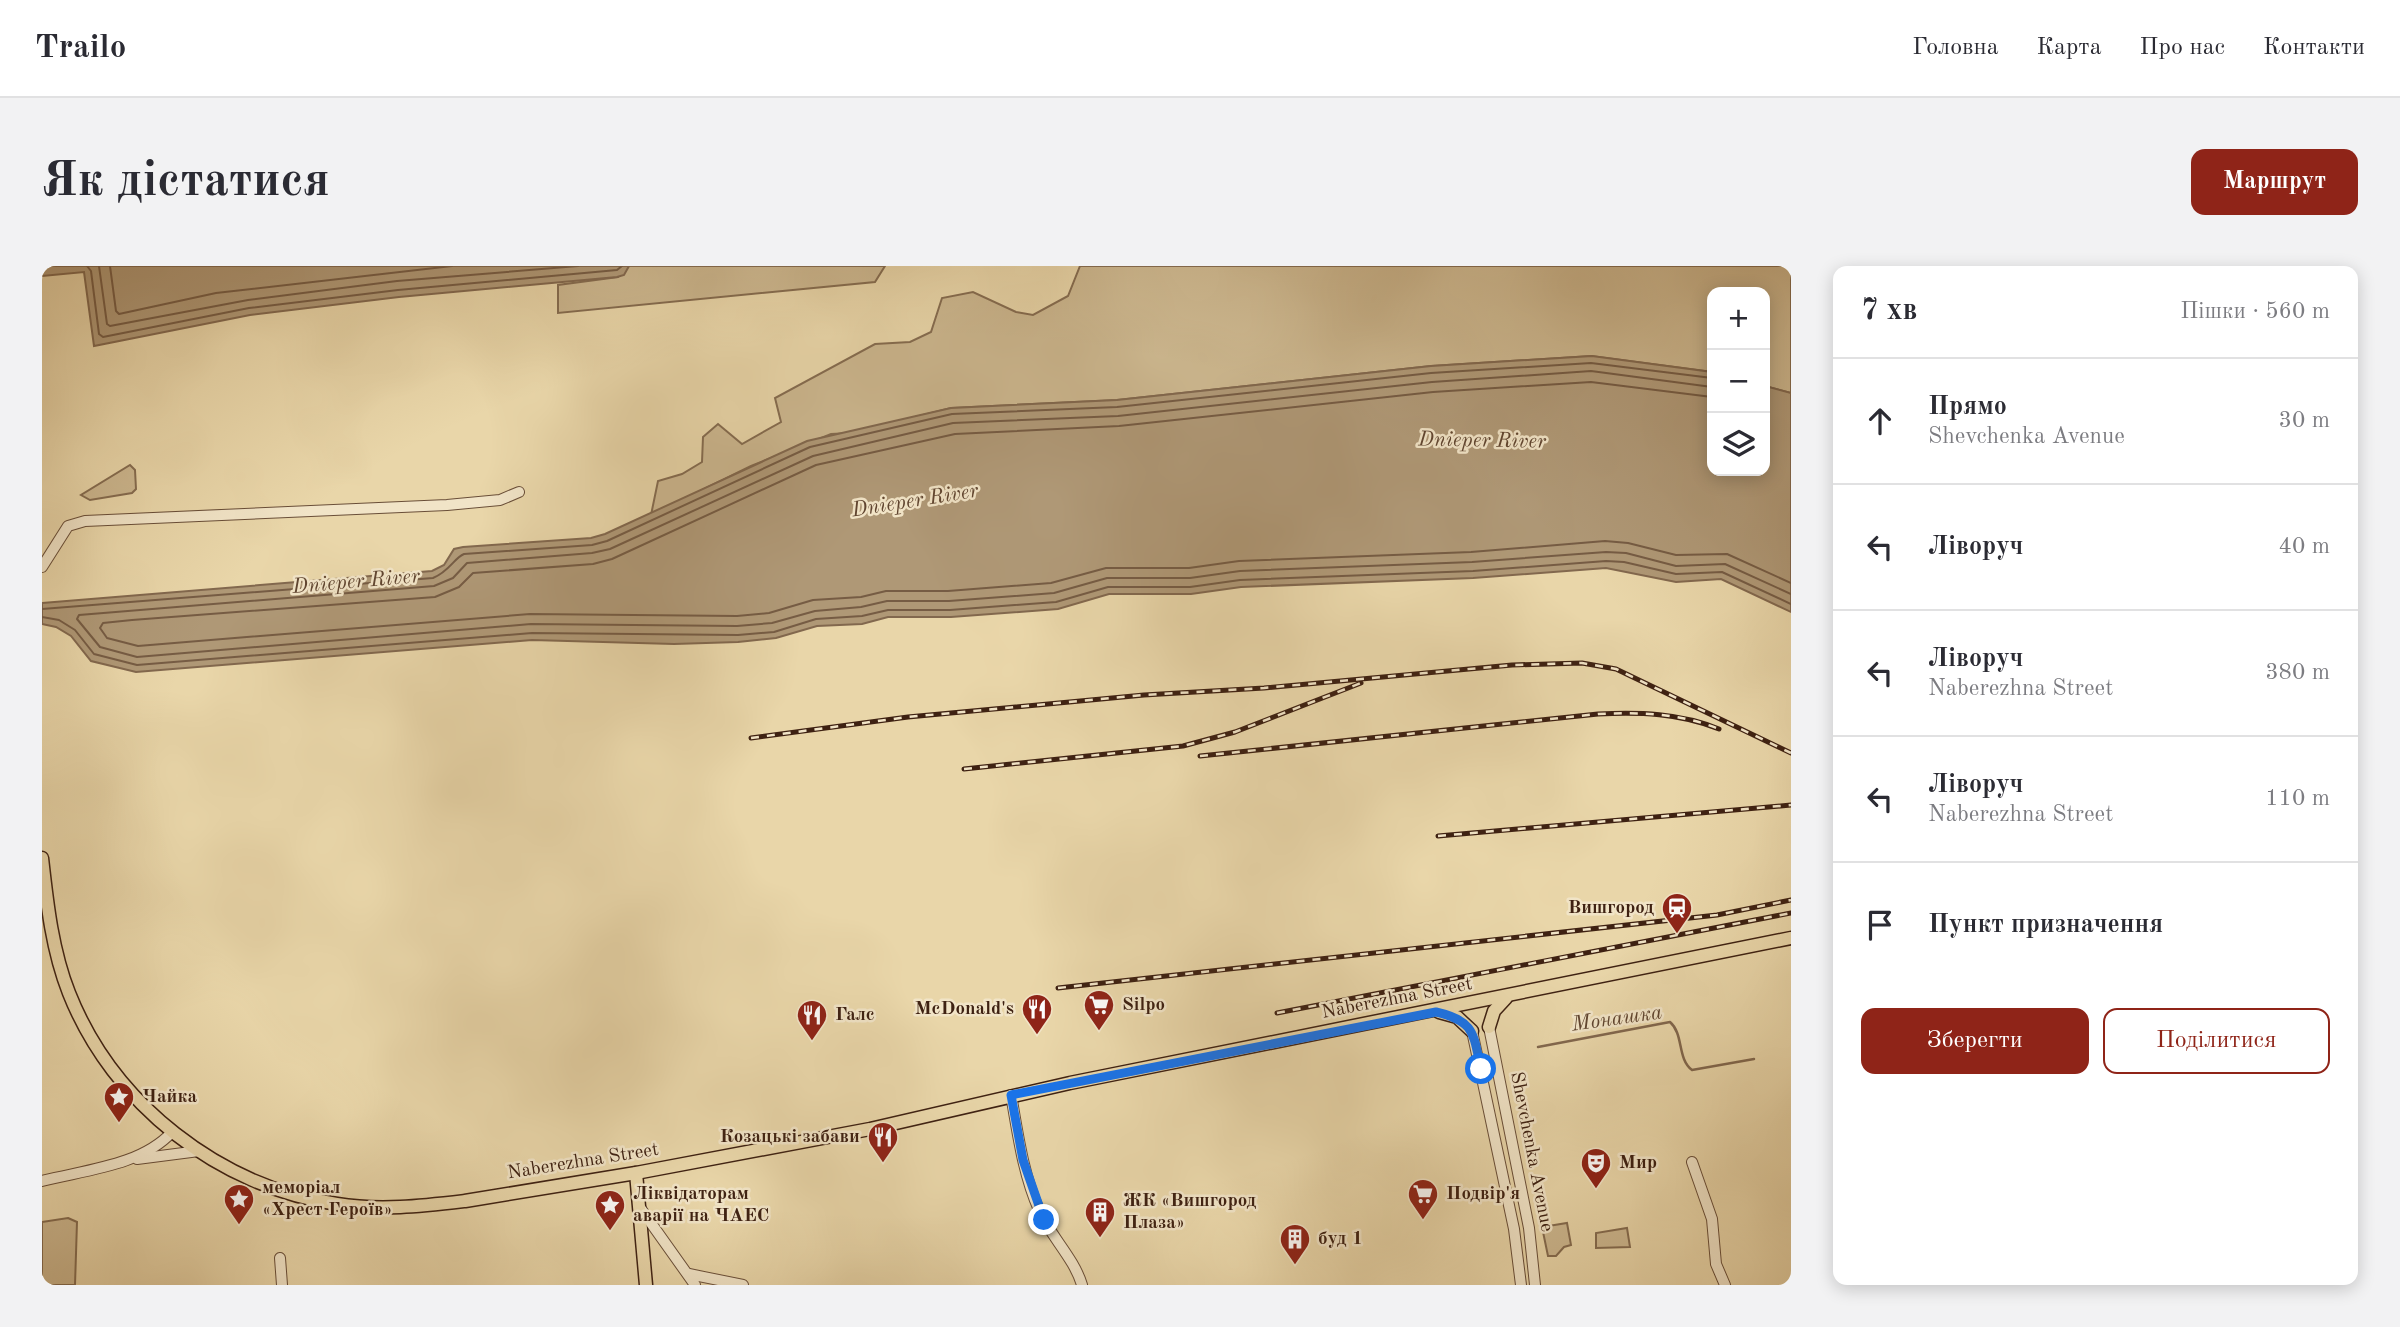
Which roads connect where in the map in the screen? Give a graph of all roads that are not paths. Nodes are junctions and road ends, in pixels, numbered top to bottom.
1 (519, 492) dead end
2 (42, 567) edge
3 (42, 858) edge
4 (1791, 938) edge
5 (1506, 997) junction
6 (1474, 1004) junction
7 (1436, 1012) junction
8 (1489, 1027) junction
9 (1472, 1031) junction
10 (1498, 1076) junction
11 (1483, 1079) junction
12 (1011, 1095) junction
13 (172, 1132) junction
14 (199, 1151) junction
15 (119, 1162) junction
16 (1692, 1162) dead end
17 (636, 1173) junction
18 (42, 1181) edge
19 (641, 1209) junction
20 (280, 1258) dead end
21 (686, 1273) junction
22 (282, 1285) edge
23 (646, 1285) edge
24 (695, 1285) edge
25 (743, 1285) edge
26 (1082, 1285) edge
27 (1521, 1285) edge
28 (1535, 1285) edge
29 (1725, 1285) edge

1 - 2 street
3 - 13 main road, Naberezhna Street
4 - 5 main road, Naberezhna Street
5 - 6 main road, Naberezhna Street
5 - 8 main road
6 - 7 main road, Naberezhna Street
6 - 8 main road
6 - 9 main road
7 - 9 main road
7 - 12 main road, Naberezhna Street
8 - 10 street, Shevchenka Avenue
9 - 11 street, Shevchenka Avenue
10 - 11 street
10 - 28 street, Shevchenka Avenue
11 - 27 street, Shevchenka Avenue
12 - 17 main road, Naberezhna Street
12 - 26 street
13 - 14 main road, Naberezhna Street
13 - 15 street
14 - 15 street
14 - 17 main road, Naberezhna Street
15 - 18 street
16 - 29 street
17 - 19 main road
19 - 21 street
19 - 23 main road
20 - 22 street
21 - 24 street
21 - 25 street

